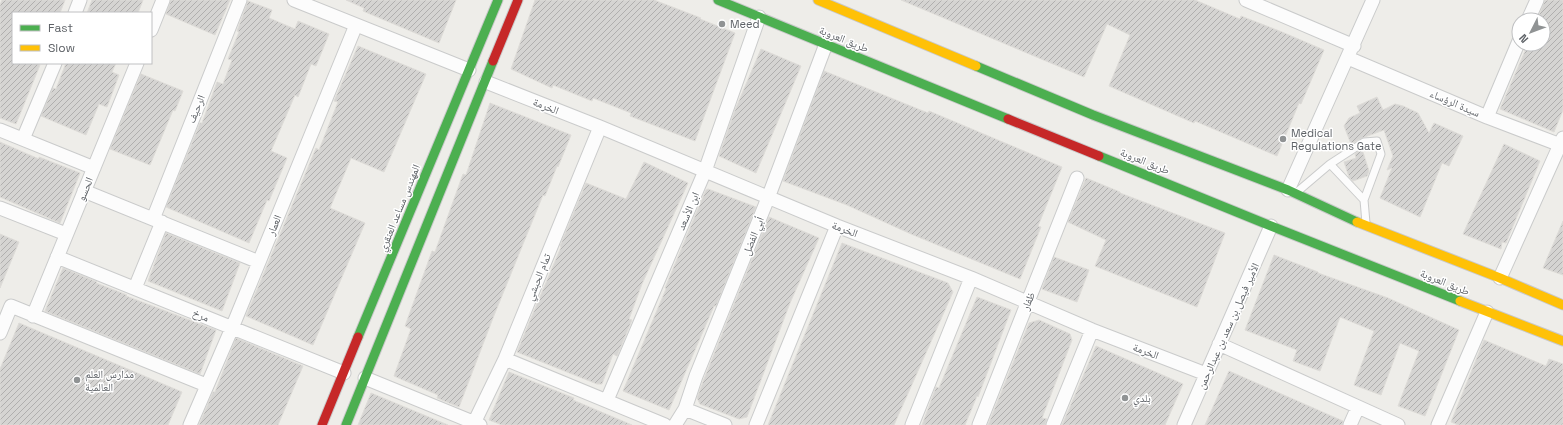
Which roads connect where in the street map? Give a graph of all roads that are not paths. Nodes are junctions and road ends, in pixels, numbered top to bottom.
1 (80, 0) edge
2 (163, 0) edge
3 (240, 0) edge
4 (294, 0) edge
5 (498, 0) edge
6 (518, 0) edge
7 (718, 0) edge
8 (818, 0) edge
9 (1246, 0) edge
10 (1373, 0) edge
11 (1537, 0) edge
12 (845, 6) edge
13 (75, 12) edge
14 (1532, 12) edge
15 (759, 17) junction
16 (356, 25) junction
17 (152, 28) edge
18 (826, 44) junction
19 (1354, 46) junction
20 (1514, 52) edge
21 (1348, 58) junction
22 (55, 64) edge
23 (137, 64) edge
24 (469, 70) junction
25 (486, 82) junction
26 (1487, 117) junction
27 (600, 127) junction
28 (0, 130) edge
29 (23, 139) junction
30 (1562, 143) edge
31 (1330, 164) junction
32 (94, 168) junction
33 (705, 171) junction
34 (1077, 178) dead end
35 (84, 191) junction
36 (1292, 191) junction
37 (768, 198) junction
38 (1364, 200) junction
39 (0, 208) edge
40 (157, 221) junction
41 (837, 226) junction
42 (1271, 226) junction
43 (1367, 226) junction
44 (66, 234) junction
45 (57, 257) junction
46 (259, 262) junction
47 (972, 278) junction
48 (1500, 278) junction
49 (135, 288) junction
50 (1027, 302) junction
51 (1563, 305) edge
52 (1487, 312) junction
53 (33, 316) junction
54 (232, 328) junction
55 (1092, 330) junction
56 (0, 333) edge
57 (1563, 341) edge
58 (1219, 344) junction
59 (504, 359) junction
60 (344, 373) junction
61 (1206, 374) junction
62 (365, 378) junction
63 (206, 385) junction
64 (607, 400) junction
65 (1358, 407) junction
66 (685, 409) junction
67 (475, 424) edge
68 (190, 425) edge
69 (322, 425) edge
70 (346, 425) edge
71 (665, 425) edge
72 (675, 425) edge
73 (725, 425) edge
74 (756, 425) edge
75 (912, 425) edge
76 (979, 425) edge
77 (1053, 425) edge
78 (1184, 425) edge
79 (1350, 425) edge
80 (1398, 425) edge
81 (1438, 425) edge

1 - 13 street
2 - 17 street
3 - 40 street, الرحيف
4 - 16 street
5 - 24 main road, المهندس مساعد العنقري
6 - 25 main road
7 - 15 main road, طريق العروبة
8 - 12 main road
9 - 19 street
10 - 19 street
11 - 14 street
12 - 36 main road
15 - 18 main road, طريق العروبة
15 - 33 street, ابن الأسعد
16 - 24 street
16 - 46 street, العمار
18 - 37 street, أبي الفضل
18 - 42 main road, طريق العروبة
19 - 21 street
20 - 26 street
21 - 26 street, سيدة الرؤساء
21 - 36 street
22 - 29 street
23 - 32 street, الحسو
24 - 60 main road, المهندس مساعد العنقري
25 - 27 street, الخرمة
25 - 62 main road
26 - 30 street, سيدة الرؤساء
27 - 33 street, الخرمة
27 - 59 street, تمام الحبشي
28 - 29 street
29 - 32 street
30 - 48 street
31 - 36 lane
31 - 38 lane
31 - 38 lane
32 - 35 street, الحسو
33 - 37 street, الخرمة
33 - 64 street, ابن الأسعد
34 - 50 street, ظفار
35 - 40 street
35 - 44 street, الحسو
36 - 43 main road
37 - 41 street, الخرمة
37 - 66 street, أبي الفضل
38 - 43 lane
39 - 44 street
40 - 46 street
40 - 49 street, الرحيف
41 - 47 street, الخرمة
41 - 74 street
42 - 52 main road, طريق العروبة
42 - 58 street, الأمير فيصل بن سعد بن عبدالرحمن
43 - 48 main road
44 - 45 street, الحسو
45 - 49 street, مرخ
45 - 53 street, الحسو
46 - 54 street, العمار
47 - 50 street, الخرمة
47 - 75 street
48 - 51 main road
49 - 54 street, مرخ
50 - 55 street, الخرمة
50 - 76 street, ظفار
52 - 57 main road, طريق العروبة
52 - 81 street
53 - 56 street
53 - 63 street
54 - 60 street, مرخ
54 - 63 street, العمار
55 - 61 street, الخرمة
55 - 77 street
58 - 61 street, الأمير فيصل بن سعد بن عبدالرحمن
58 - 65 street
59 - 64 street
59 - 67 street, تمام الحبشي
60 - 69 main road, المهندس مساعد العنقري
61 - 78 street, الأمير فيصل بن سعد بن عبدالرحمن
62 - 67 street
62 - 70 main road
63 - 68 street, العمار
64 - 71 street
65 - 79 street
65 - 80 street
66 - 72 street, أبي الفضل
66 - 73 street

